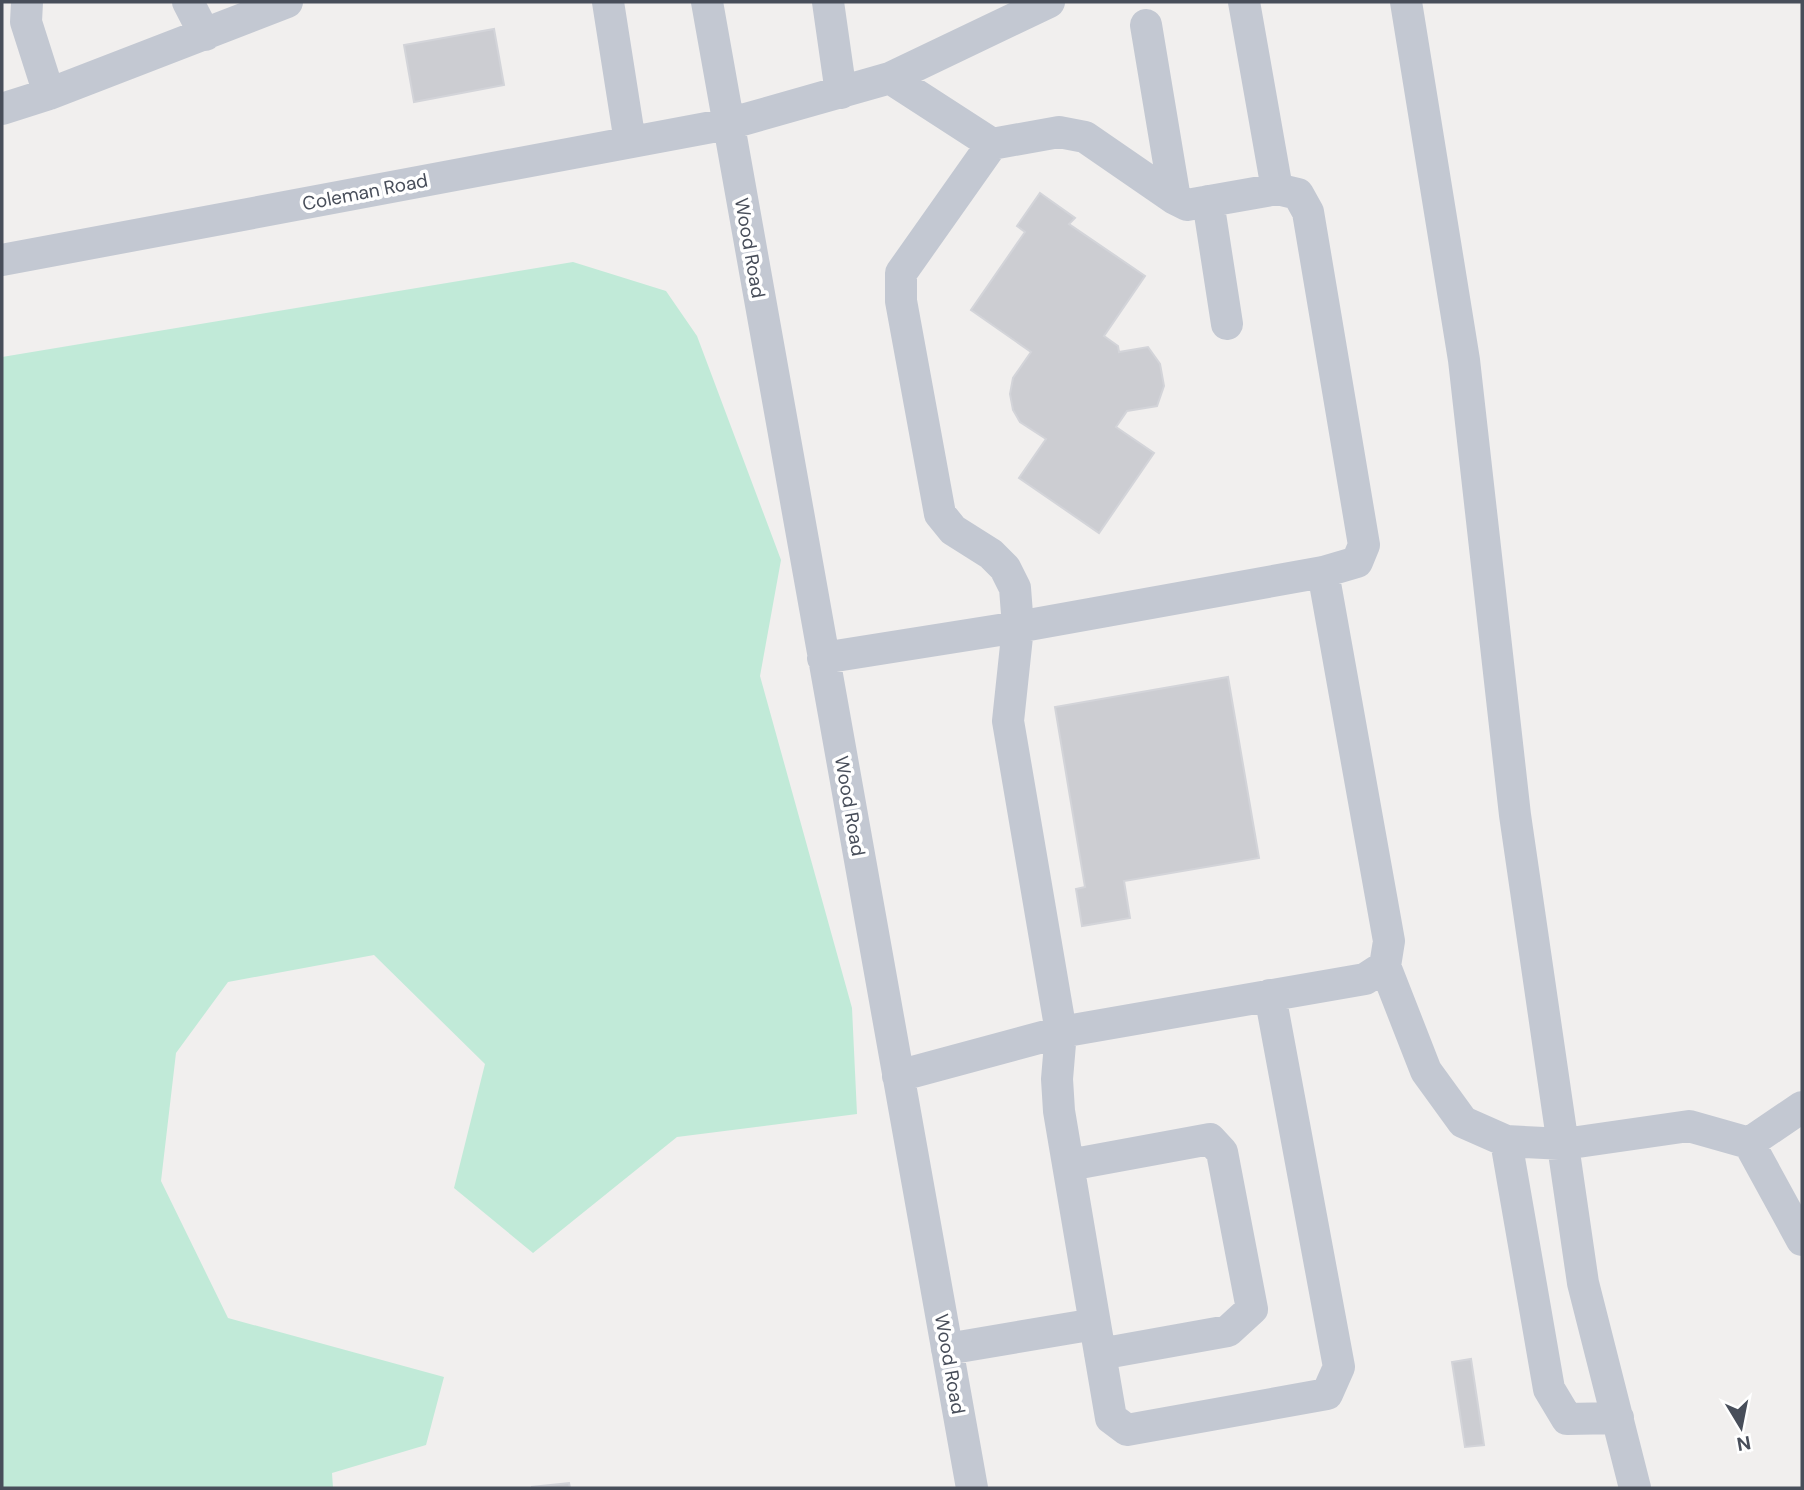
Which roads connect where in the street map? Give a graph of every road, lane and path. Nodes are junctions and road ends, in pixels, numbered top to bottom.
1 (27, 2) edge
2 (188, 2) edge
3 (287, 2) edge
4 (608, 2) edge
5 (707, 2) edge
6 (828, 2) edge
7 (1049, 2) edge
8 (1244, 2) edge
9 (1406, 2) edge
10 (1146, 25) dead end
11 (205, 35) junction
12 (890, 78) junction
13 (841, 93) junction
14 (49, 94) junction
15 (2, 109) edge
16 (728, 124) junction
17 (629, 142) junction
18 (992, 144) junction
19 (1277, 189) junction
20 (1175, 199) junction
21 (1208, 201) junction
22 (2, 260) edge
23 (1227, 324) dead end
24 (1324, 572) junction
25 (1018, 626) junction
26 (823, 658) junction
27 (1385, 966) junction
28 (1270, 995) junction
29 (1061, 1032) junction
30 (898, 1076) junction
31 (1802, 1107) edge
32 (1506, 1140) junction
33 (1749, 1143) junction
34 (1564, 1144) junction
35 (1069, 1166) junction
36 (1802, 1240) edge
37 (1098, 1339) junction
38 (947, 1349) junction
39 (1618, 1418) junction
40 (972, 1488) edge
41 (1635, 1488) edge

1 - 14 street
2 - 11 street
3 - 11 street
4 - 17 street
5 - 16 street, Wood Road
6 - 13 street
7 - 12 street, Coleman Road
8 - 19 street
9 - 34 street
10 - 20 street
11 - 14 street
12 - 13 street, Coleman Road
12 - 18 street
13 - 16 street, Coleman Road
14 - 15 street
16 - 17 street, Coleman Road
16 - 26 street, Wood Road
17 - 22 street, Coleman Road
18 - 20 street
18 - 25 street
19 - 21 street
19 - 24 street
20 - 21 street
21 - 23 street
24 - 25 street
24 - 27 street
25 - 26 street
25 - 29 street
26 - 30 street, Wood Road
27 - 28 street
27 - 32 street
28 - 29 street
28 - 37 street
29 - 30 street
29 - 35 street
30 - 38 street, Wood Road
31 - 33 street
32 - 34 street
32 - 39 street
33 - 34 street
33 - 36 street
34 - 39 street
35 - 37 street
35 - 37 street
37 - 38 street
38 - 40 street, Wood Road
39 - 41 street

